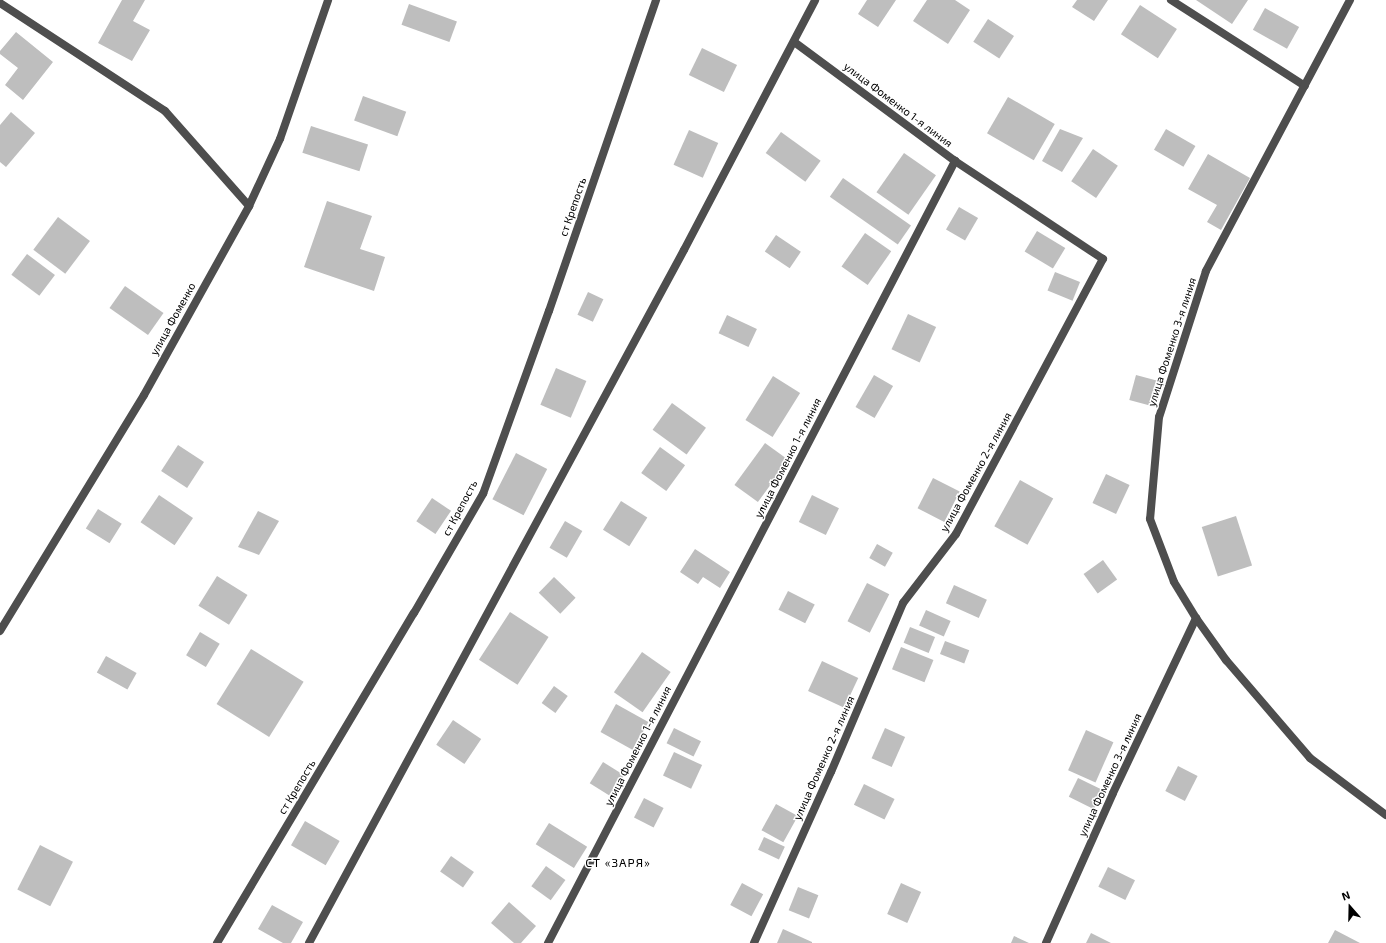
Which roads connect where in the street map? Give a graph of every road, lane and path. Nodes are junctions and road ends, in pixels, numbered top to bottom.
1 (328, 0) edge
2 (656, 0) edge
3 (815, 0) edge
4 (1171, 0) edge
5 (1350, 0) edge
6 (0, 3) edge
7 (794, 42) junction
8 (1305, 86) junction
9 (955, 161) junction
10 (249, 206) junction
11 (1196, 618) junction
12 (0, 631) edge
13 (1386, 815) edge
14 (217, 943) edge
15 (309, 943) edge
16 (548, 943) edge
17 (754, 943) edge
18 (1046, 943) edge

1 - 10 street, улица Фоменко
2 - 14 street, ст Крепость
3 - 7 street
4 - 8 street
5 - 8 street, улица Фоменко 3-я линия
6 - 10 street
7 - 9 street, улица Фоменко 1-я линия
7 - 15 street
8 - 11 street, улица Фоменко 3-я линия
9 - 16 street, улица Фоменко 1-я линия
9 - 17 street, улица Фоменко 2-я линия
10 - 12 street, улица Фоменко
11 - 13 street, улица Фоменко 3-я линия
11 - 18 street, улица Фоменко 3-я линия

